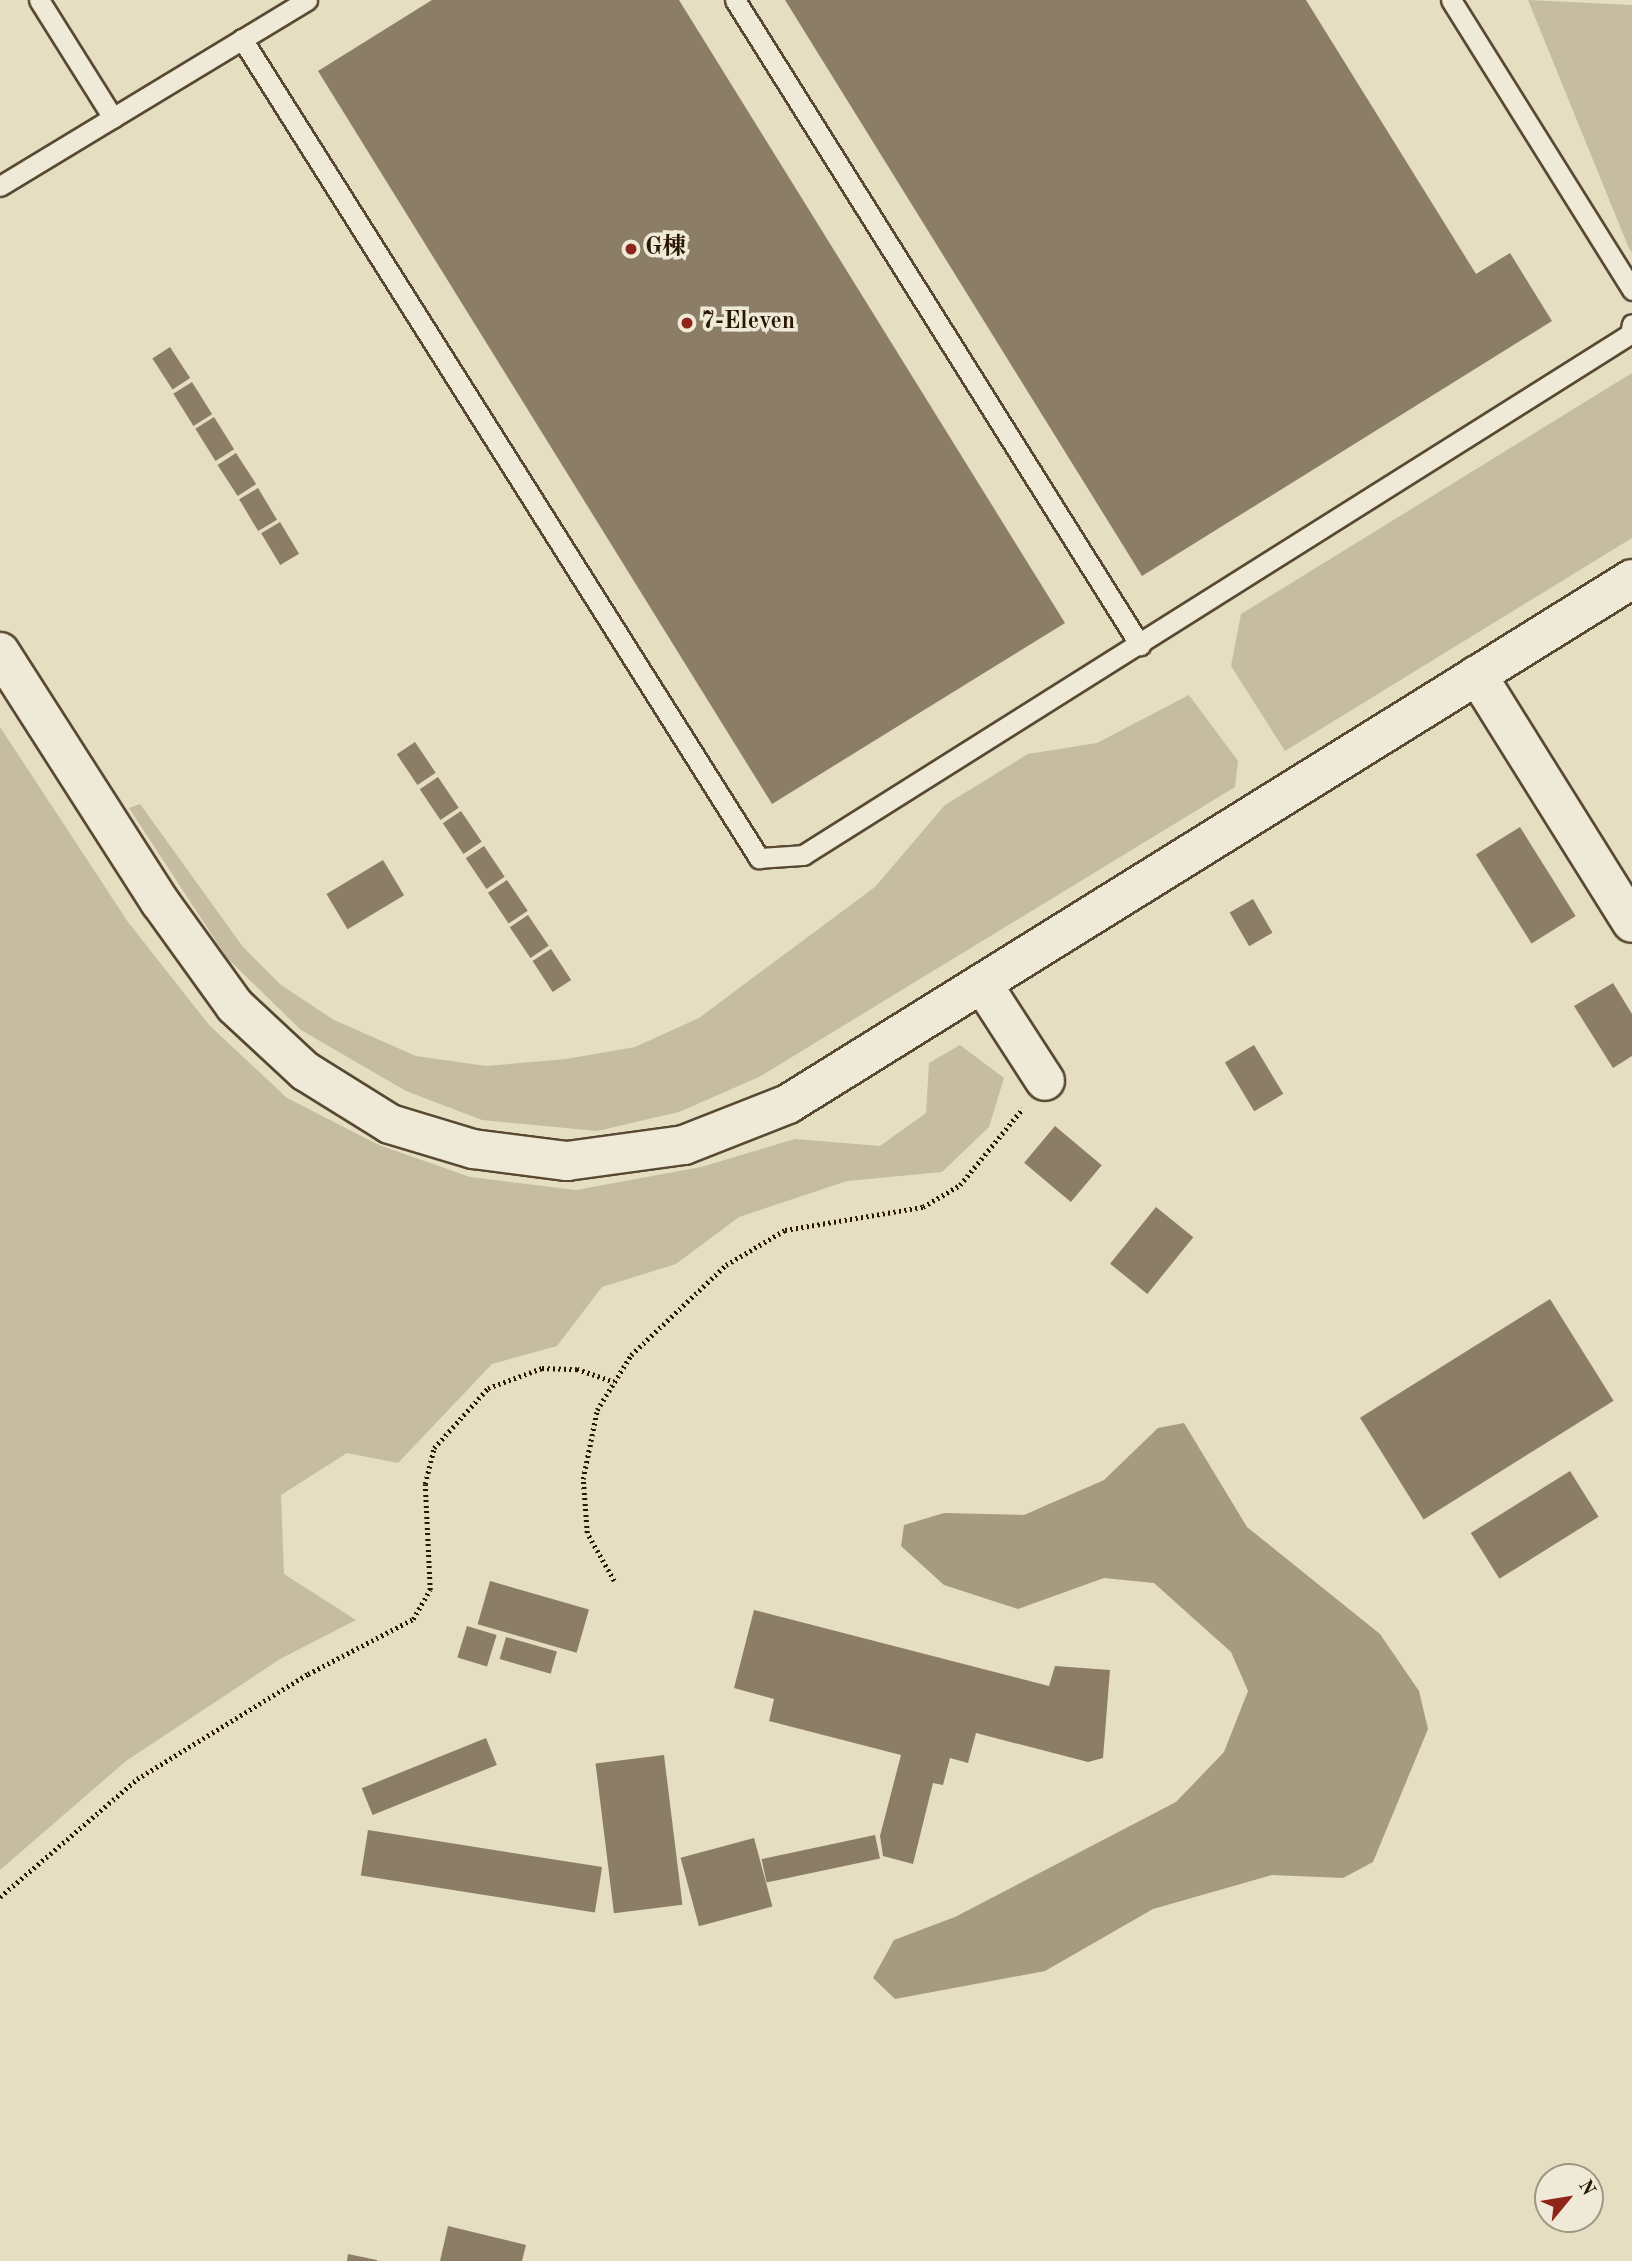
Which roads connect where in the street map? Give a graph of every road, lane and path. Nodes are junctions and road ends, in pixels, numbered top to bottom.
1 (39, 0) edge
2 (307, 0) edge
3 (735, 0) edge
4 (1451, 0) edge
5 (242, 39) junction
6 (113, 118) junction
7 (0, 187) edge
8 (1632, 289) edge
9 (1632, 324) edge
10 (1632, 579) edge
11 (1139, 645) junction
12 (0, 652) edge
13 (1477, 675) junction
14 (1632, 923) edge
15 (983, 985) junction
16 (1045, 1081) joint
17 (614, 1382) junction
18 (614, 1581) dead end
19 (0, 1897) edge

1 - 6 lane
2 - 5 lane
3 - 11 lane
4 - 8 lane
5 - 6 lane
5 - 11 lane
6 - 7 lane
9 - 11 lane
10 - 13 street
12 - 15 street
13 - 14 street
13 - 15 street
15 - 16 street
16 - 17 path
17 - 18 path
17 - 19 path

